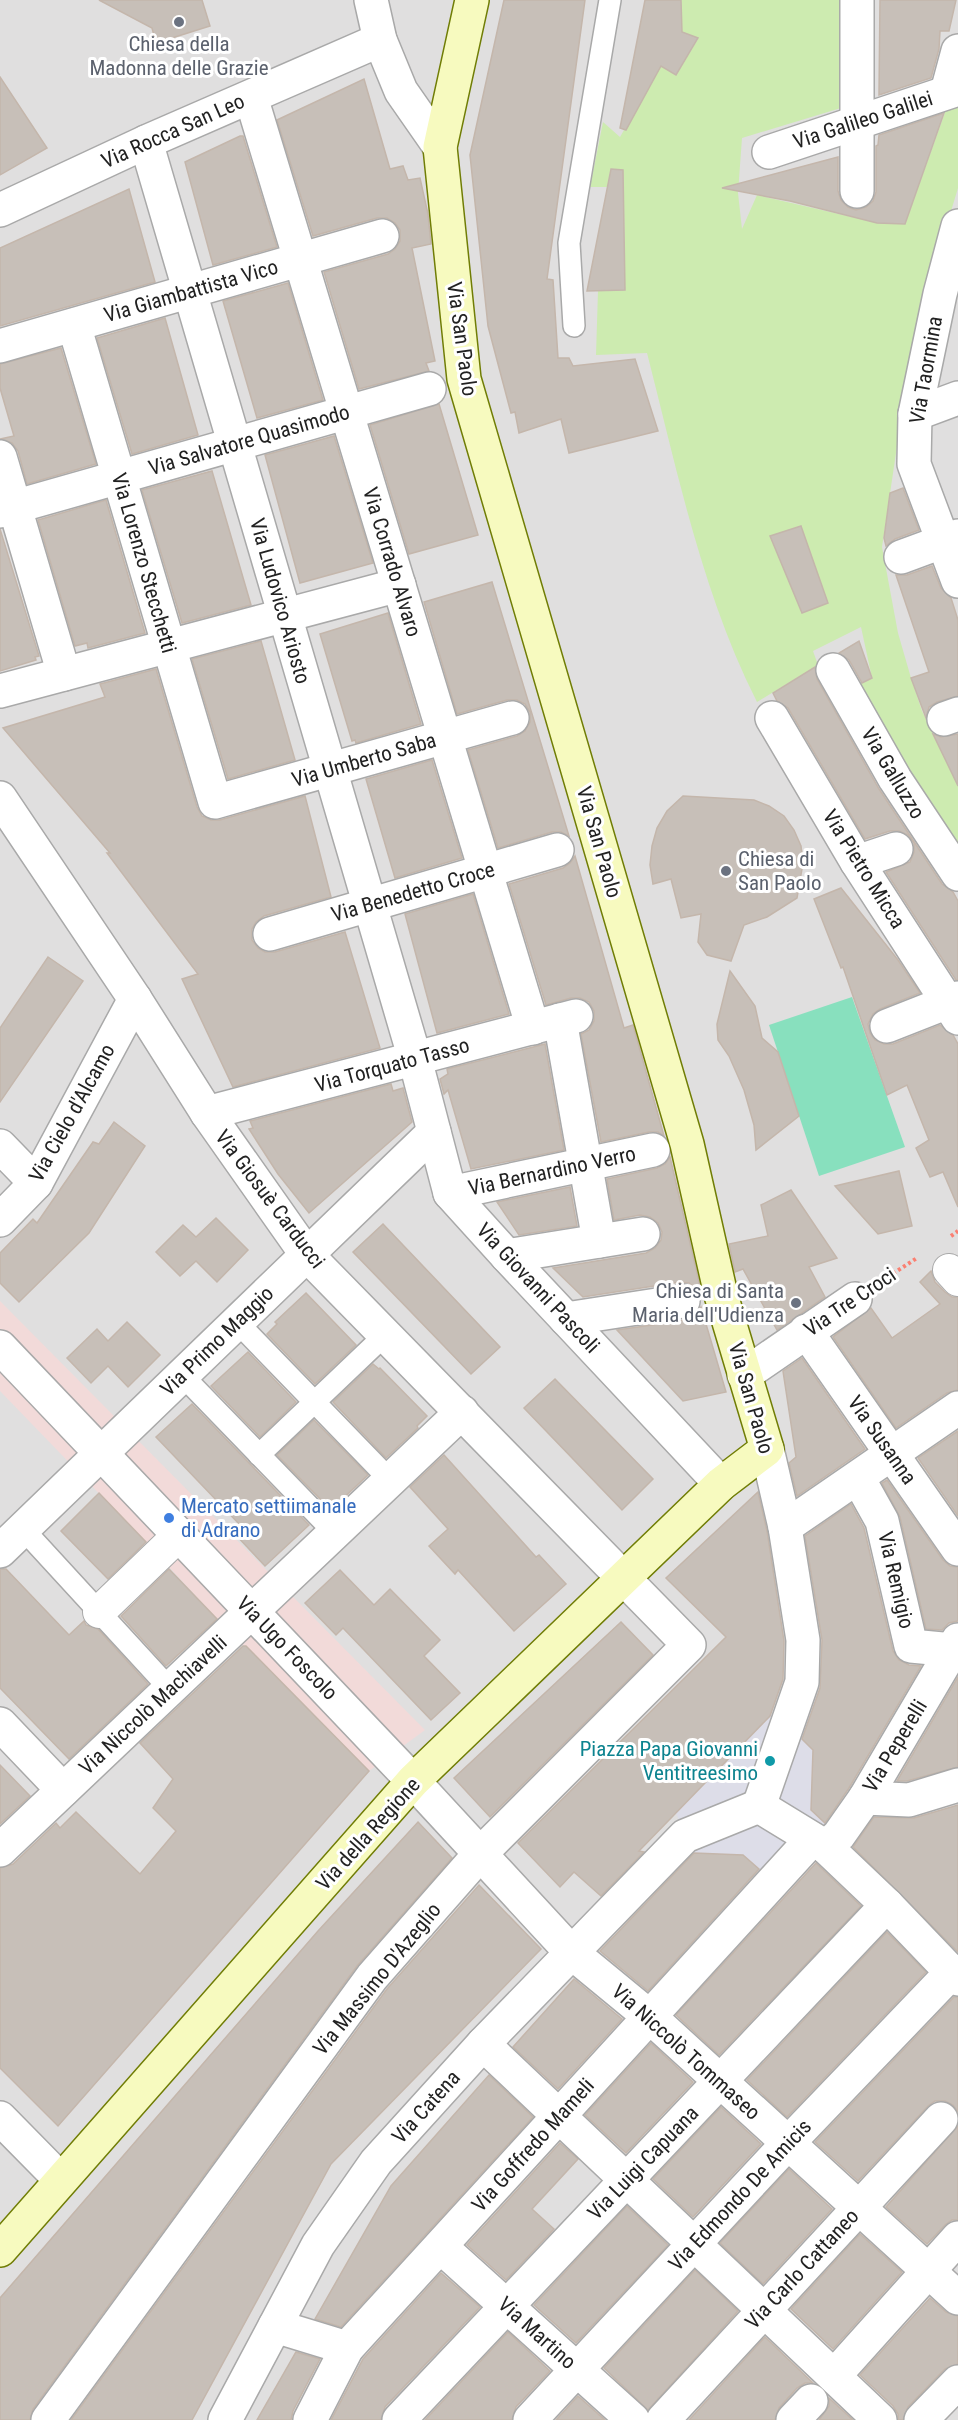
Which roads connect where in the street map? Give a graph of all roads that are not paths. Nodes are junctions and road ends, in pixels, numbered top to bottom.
1 (370, 0) edge
2 (472, 0) edge
3 (610, 0) edge
4 (857, 0) edge
5 (380, 40) junction
6 (958, 51) edge
7 (952, 91) edge
8 (251, 97) junction
9 (857, 122) junction
10 (146, 142) junction
11 (440, 147) junction
12 (769, 152) dead end
13 (857, 191) dead end
14 (0, 210) edge
15 (958, 226) edge
16 (381, 236) dead end
17 (300, 259) junction
18 (189, 291) junction
19 (949, 291) edge
20 (74, 325) junction
21 (574, 326) dead end
22 (0, 346) edge
23 (429, 388) dead end
24 (958, 398) edge
25 (346, 412) junction
26 (915, 414) junction
27 (234, 444) junction
28 (0, 457) edge
29 (119, 478) junction
30 (7, 509) edge
31 (951, 539) edge
32 (901, 557) dead end
33 (958, 581) edge
34 (399, 585) junction
35 (284, 615) junction
36 (169, 646) junction
37 (833, 670) dead end
38 (64, 674) junction
39 (0, 691) edge
40 (512, 718) dead end
41 (772, 718) dead end
42 (445, 738) junction
43 (330, 770) junction
44 (0, 798) edge
45 (215, 802) joint
46 (896, 849) dead end
47 (557, 850) dead end
48 (857, 862) junction
49 (485, 871) junction
50 (958, 874) edge
51 (369, 904) junction
52 (270, 934) dead end
53 (135, 999) junction
54 (955, 1006) edge
55 (556, 1022) junction
56 (887, 1026) dead end
57 (415, 1059) junction
58 (207, 1113) junction
59 (434, 1132) junction
60 (0, 1146) edge
61 (653, 1150) dead end
62 (585, 1165) junction
63 (36, 1183) junction
64 (450, 1192) junction
65 (0, 1220) edge
66 (643, 1234) dead end
67 (599, 1241) junction
68 (307, 1255) junction
69 (507, 1257) junction
70 (855, 1299) road end
71 (683, 1301) dead end
72 (566, 1319) junction
73 (237, 1322) junction
74 (806, 1331) junction
75 (386, 1334) junction
76 (0, 1347) edge
77 (182, 1375) junction
78 (744, 1375) junction
79 (314, 1402) junction
80 (958, 1408) edge
81 (462, 1412) junction
82 (767, 1449) junction
83 (101, 1453) junction
84 (892, 1454) junction
85 (260, 1455) junction
86 (858, 1478) junction
87 (390, 1480) junction
88 (721, 1484) junction
89 (785, 1527) junction
90 (952, 1529) edge
91 (335, 1533) junction
92 (178, 1534) junction
93 (11, 1540) edge
94 (626, 1578) junction
95 (252, 1611) junction
96 (99, 1612) junction
97 (955, 1645) edge
98 (170, 1689) junction
99 (0, 1724) edge
100 (413, 1781) junction
101 (958, 1785) edge
102 (63, 1790) junction
103 (865, 1797) junction
104 (759, 1806) junction
105 (819, 1843) junction
106 (0, 1850) edge
107 (480, 1854) junction
108 (773, 1882) joint
109 (887, 1905) junction
110 (571, 1952) junction
111 (955, 1975) edge
112 (650, 2017) junction
113 (483, 2044) junction
114 (720, 2081) junction
115 (559, 2116) junction
116 (0, 2118) edge
117 (941, 2119) dead end
118 (788, 2143) junction
119 (61, 2180) junction
120 (627, 2180) junction
121 (859, 2208) junction
122 (958, 2238) edge
123 (694, 2244) junction
124 (441, 2247) junction
125 (0, 2250) edge
126 (928, 2271) junction
127 (958, 2298) edge
128 (507, 2307) junction
129 (764, 2311) junction
130 (275, 2326) junction
131 (347, 2348) junction
132 (577, 2369) junction
133 (834, 2376) junction
134 (958, 2382) edge
135 (231, 2418) edge
136 (48, 2420) edge
137 (310, 2420) edge
138 (399, 2420) edge
139 (530, 2420) edge
140 (633, 2420) edge
141 (663, 2420) edge
142 (880, 2420) edge
143 (921, 2420) edge

1 - 5 street
2 - 11 main road, Via San Paolo
3 - 21 lane
4 - 9 street
5 - 8 street, Via Rocca San Leo
5 - 11 street
6 - 7 street
7 - 9 street, Via Galileo Galilei
8 - 10 street, Via Rocca San Leo
8 - 17 street, Via Corrado Alvaro
9 - 12 street, Via Galileo Galilei
9 - 13 street
10 - 14 street, Via Rocca San Leo
10 - 18 street, Via Ludovico Ariosto
11 - 78 main road, Via San Paolo
15 - 19 street, Via Taormina
16 - 17 street, Via Giambattista Vico
17 - 18 street, Via Giambattista Vico
17 - 25 street, Via Corrado Alvaro
18 - 20 street, Via Giambattista Vico
18 - 27 street, Via Ludovico Ariosto
19 - 26 street, Via Taormina
20 - 22 street, Via Giambattista Vico
20 - 29 street, Via Lorenzo Stecchetti
23 - 25 street, Via Salvatore Quasimodo
24 - 26 street
25 - 27 street, Via Salvatore Quasimodo
25 - 34 street, Via Corrado Alvaro
26 - 31 street, Via Taormina
27 - 29 street, Via Salvatore Quasimodo
27 - 35 street, Via Ludovico Ariosto
28 - 30 street
29 - 30 street, Via Salvatore Quasimodo
29 - 36 street, Via Lorenzo Stecchetti
30 - 38 street
31 - 32 street
31 - 33 street, Via Taormina
34 - 35 street
34 - 42 street, Via Corrado Alvaro
35 - 36 street
35 - 43 street, Via Ludovico Ariosto
36 - 38 street
36 - 45 street, Via Lorenzo Stecchetti
37 - 50 street, Via Galluzzo
38 - 39 street
40 - 42 street, Via Umberto Saba
41 - 48 street, Via Pietro Micca
42 - 43 street, Via Umberto Saba
42 - 49 street, Via Corrado Alvaro
43 - 45 street, Via Umberto Saba
43 - 51 street, Via Ludovico Ariosto
44 - 53 street, Via Giosuè Carducci
46 - 48 street
47 - 49 street, Via Benedetto Croce
48 - 54 street, Via Pietro Micca
49 - 51 street, Via Benedetto Croce
49 - 55 street, Via Corrado Alvaro
51 - 52 street, Via Benedetto Croce
51 - 57 street, Via Ludovico Ariosto
53 - 58 street, Via Giosuè Carducci
53 - 63 street, Via Cielo d'Alcamo
54 - 56 street
55 - 57 street, Via Torquato Tasso
55 - 62 street, Via Corrado Alvaro
57 - 58 street, Via Torquato Tasso
57 - 59 street, Via Giovanni Pascoli
58 - 68 street, Via Giosuè Carducci
59 - 64 street, Via Giovanni Pascoli
59 - 68 street, Via Primo Maggio
60 - 63 street
61 - 62 street, Via Bernardino Verro
62 - 64 street, Via Bernardino Verro
62 - 67 street, Via Corrado Alvaro
63 - 65 street, Via Cielo d'Alcamo
64 - 69 street, Via Giovanni Pascoli
66 - 67 street
67 - 69 street
68 - 73 street, Via Primo Maggio
68 - 75 street, Via Giosuè Carducci
69 - 72 street, Via Giovanni Pascoli
70 - 74 street, Via Tre Croci
71 - 72 street
72 - 88 street, Via Giovanni Pascoli
73 - 77 street, Via Primo Maggio
73 - 79 lane
74 - 78 street, Via Tre Croci
74 - 84 street, Via Susanna
75 - 79 lane
75 - 81 street, Via Giosuè Carducci
76 - 83 street, Via Ugo Foscolo
77 - 83 street, Via Primo Maggio
77 - 85 lane
78 - 82 main road, Via San Paolo
79 - 85 lane
79 - 87 lane
80 - 84 street
81 - 87 street, Via Niccolò Machiavelli
81 - 94 street, Via Giosuè Carducci
82 - 88 main road, Via della Regione
82 - 89 street, Via San Paolo
83 - 92 street, Via Ugo Foscolo
83 - 93 street, Via Primo Maggio
84 - 86 street
84 - 90 street, Via Susanna
85 - 91 lane
86 - 89 street
86 - 97 street, Via Remigio
87 - 91 street, Via Niccolò Machiavelli
88 - 94 main road, Via della Regione
89 - 104 street, Via San Paolo
91 - 95 street, Via Niccolò Machiavelli
92 - 95 street, Via Ugo Foscolo
92 - 96 street
93 - 96 lane
94 - 100 main road, Via della Regione
94 - 107 street, Via Massimo D'Azeglio
95 - 98 street, Via Niccolò Machiavelli
95 - 100 street, Via Ugo Foscolo
96 - 98 lane
97 - 103 street, Via Peperelli
98 - 102 street, Via Niccolò Machiavelli
99 - 102 street
100 - 107 street, Via Ugo Foscolo
100 - 119 main road, Via della Regione
101 - 103 street
102 - 106 street, Via Niccolò Machiavelli
103 - 105 street, Via Peperelli
104 - 105 street
104 - 110 street, Via Catena
105 - 108 street, Via Peperelli
105 - 109 street
107 - 110 street, Via Ugo Foscolo
107 - 136 street, Via Massimo D'Azeglio
108 - 112 street, Via Goffredo Mameli
109 - 111 street
109 - 114 street, Via Luigi Capuana
110 - 112 street, Via Niccolò Tommaseo
110 - 113 street, Via Catena
111 - 118 street, Via Edmondo De Amicis
112 - 114 street, Via Niccolò Tommaseo
112 - 115 street, Via Goffredo Mameli
113 - 115 street
113 - 130 street, Via Catena
114 - 118 street, Via Niccolò Tommaseo
114 - 120 street, Via Luigi Capuana
115 - 120 street
115 - 124 street, Via Goffredo Mameli
116 - 119 street
117 - 121 street, Via Carlo Cattaneo
118 - 121 street, Via Niccolò Tommaseo
118 - 123 street, Via Edmondo De Amicis
119 - 125 main road, Via della Regione
120 - 123 street
120 - 128 street, Via Luigi Capuana
121 - 126 street, Via Niccolò Tommaseo
121 - 129 street, Via Carlo Cattaneo
122 - 126 street
123 - 129 street
123 - 132 street, Via Edmondo De Amicis
124 - 128 street, Via Martino
124 - 131 street, Via Goffredo Mameli
126 - 127 street, Via Niccolò Tommaseo
126 - 133 street
128 - 132 street, Via Martino
128 - 138 street, Via Luigi Capuana
129 - 133 street
129 - 141 street, Via Carlo Cattaneo
130 - 131 street
130 - 135 street, Via Catena
131 - 137 street, Via Goffredo Mameli
132 - 139 street, Via Edmondo De Amicis
132 - 140 street, Via Martino
133 - 142 street
134 - 143 street

